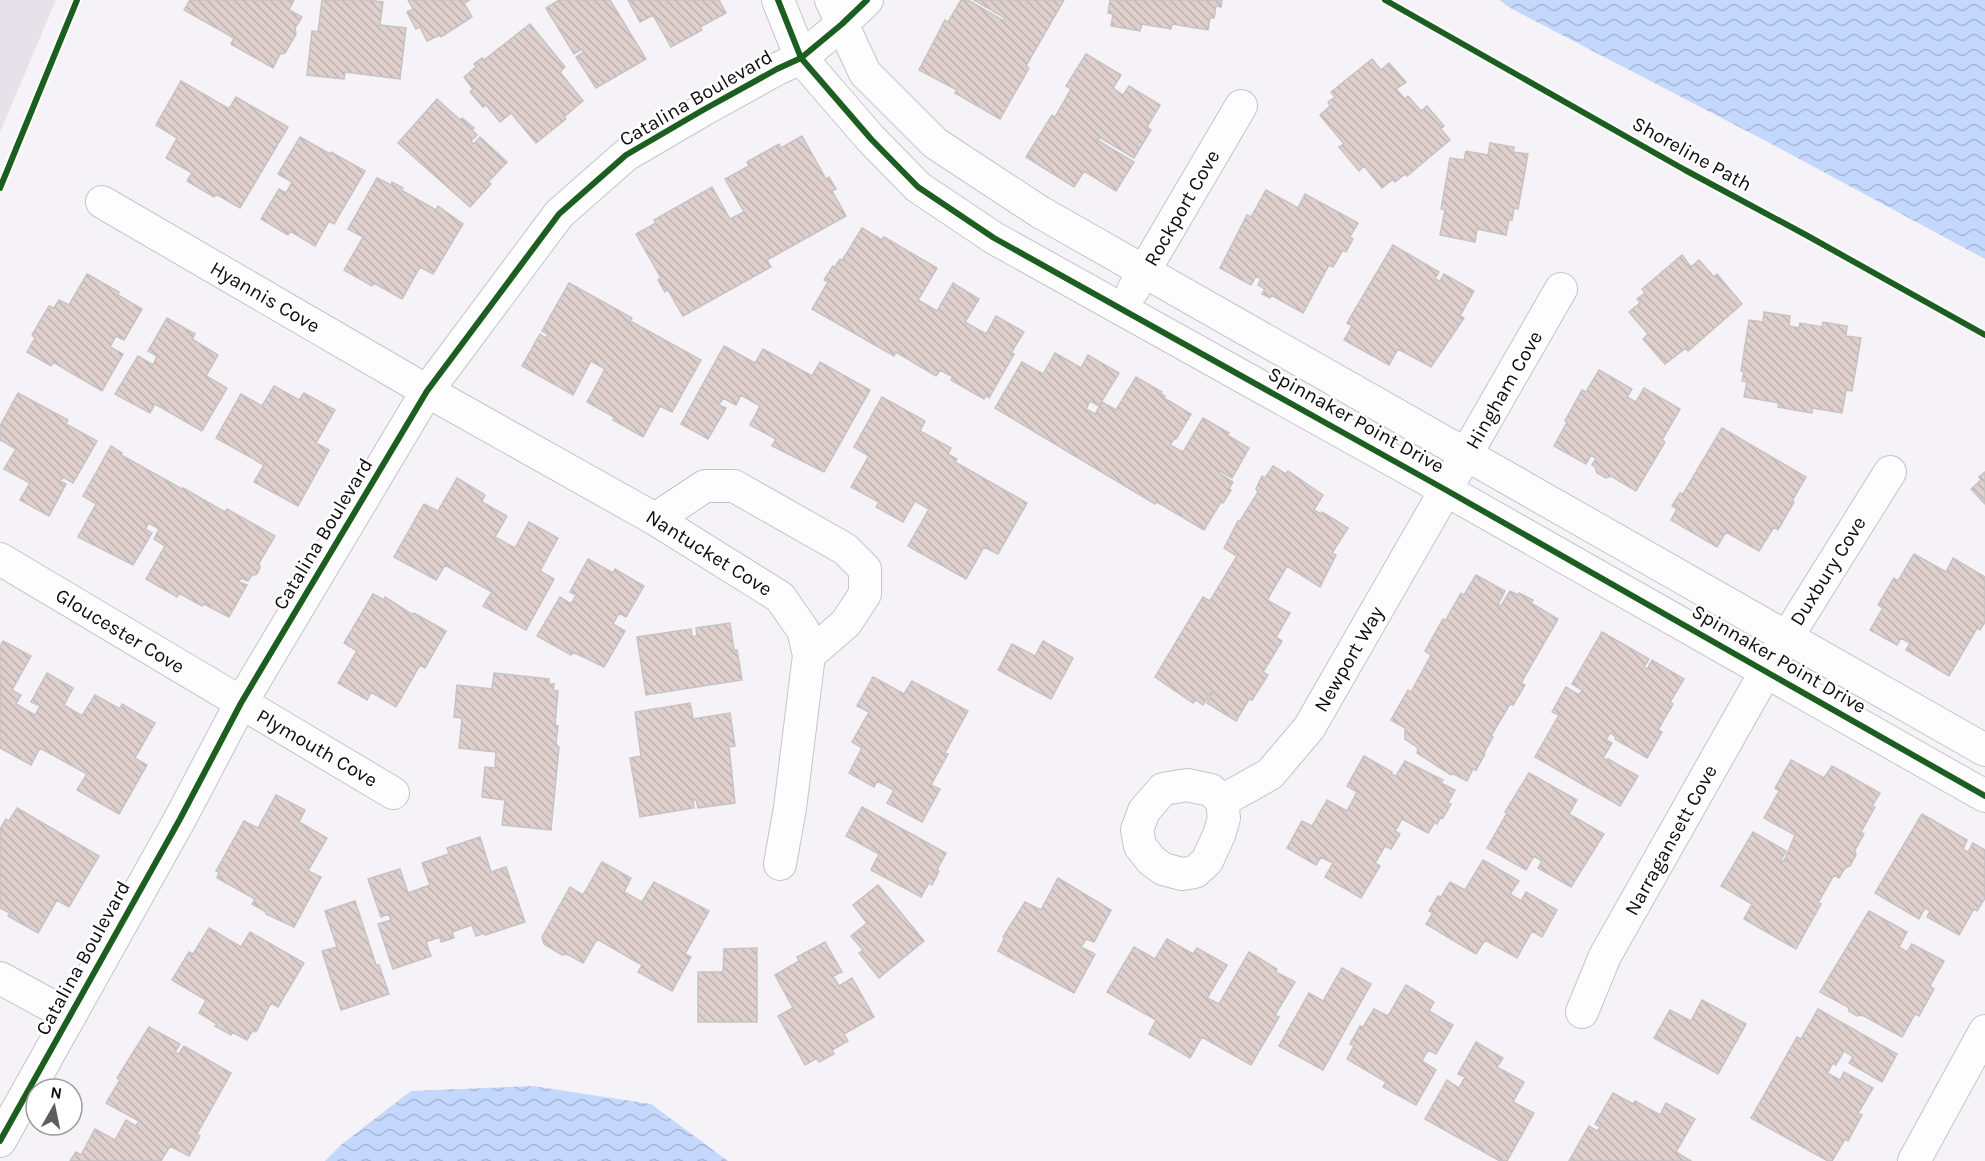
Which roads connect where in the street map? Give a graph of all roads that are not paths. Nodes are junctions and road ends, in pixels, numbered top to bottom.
1 (778, 0) edge
2 (867, 0) edge
3 (836, 12) edge
4 (801, 58) junction
5 (1241, 106) dead end
6 (102, 202) dead end
7 (1144, 271) junction
8 (1561, 289) dead end
9 (1122, 309) junction
10 (427, 391) junction
11 (1466, 455) junction
12 (1890, 472) dead end
13 (1446, 490) junction
14 (655, 519) junction
15 (0, 559) edge
16 (1787, 636) junction
17 (809, 655) junction
18 (1766, 671) junction
19 (241, 703) junction
20 (1985, 750) edge
21 (393, 793) dead end
22 (1985, 796) edge
23 (1222, 801) dead end
24 (780, 864) dead end
25 (0, 978) edge
26 (1582, 1012) dead end
27 (70, 1016) junction
28 (1985, 1031) edge
29 (0, 1141) edge
30 (1914, 1161) edge

1 - 4 street, Spinnaker Point Drive
2 - 3 street, Catalina Boulevard
3 - 4 street, Catalina Boulevard
3 - 7 street, Spinnaker Point Drive
4 - 9 street, Spinnaker Point Drive
4 - 10 street, Catalina Boulevard
5 - 7 street, Rockport Cove
6 - 10 street, Hyannis Cove
7 - 9 street, Rockport Cove
7 - 11 street, Spinnaker Point Drive
8 - 11 street, Hingham Cove
9 - 13 street, Spinnaker Point Drive
10 - 14 street, Nantucket Cove
10 - 19 street, Catalina Boulevard
11 - 13 street, Hingham Cove
11 - 16 street, Spinnaker Point Drive
12 - 16 street, Duxbury Cove
13 - 18 street, Spinnaker Point Drive
13 - 23 street, Newport Way
14 - 17 street, Nantucket Cove
14 - 17 street
15 - 19 street, Gloucester Cove
16 - 18 street, Duxbury Cove
16 - 20 street, Spinnaker Point Drive
17 - 24 street, Nantucket Cove
18 - 22 street, Spinnaker Point Drive
18 - 26 street, Narragansett Cove
19 - 21 street, Plymouth Cove
19 - 27 street, Catalina Boulevard
25 - 27 street
27 - 29 street, Catalina Boulevard
28 - 30 street

